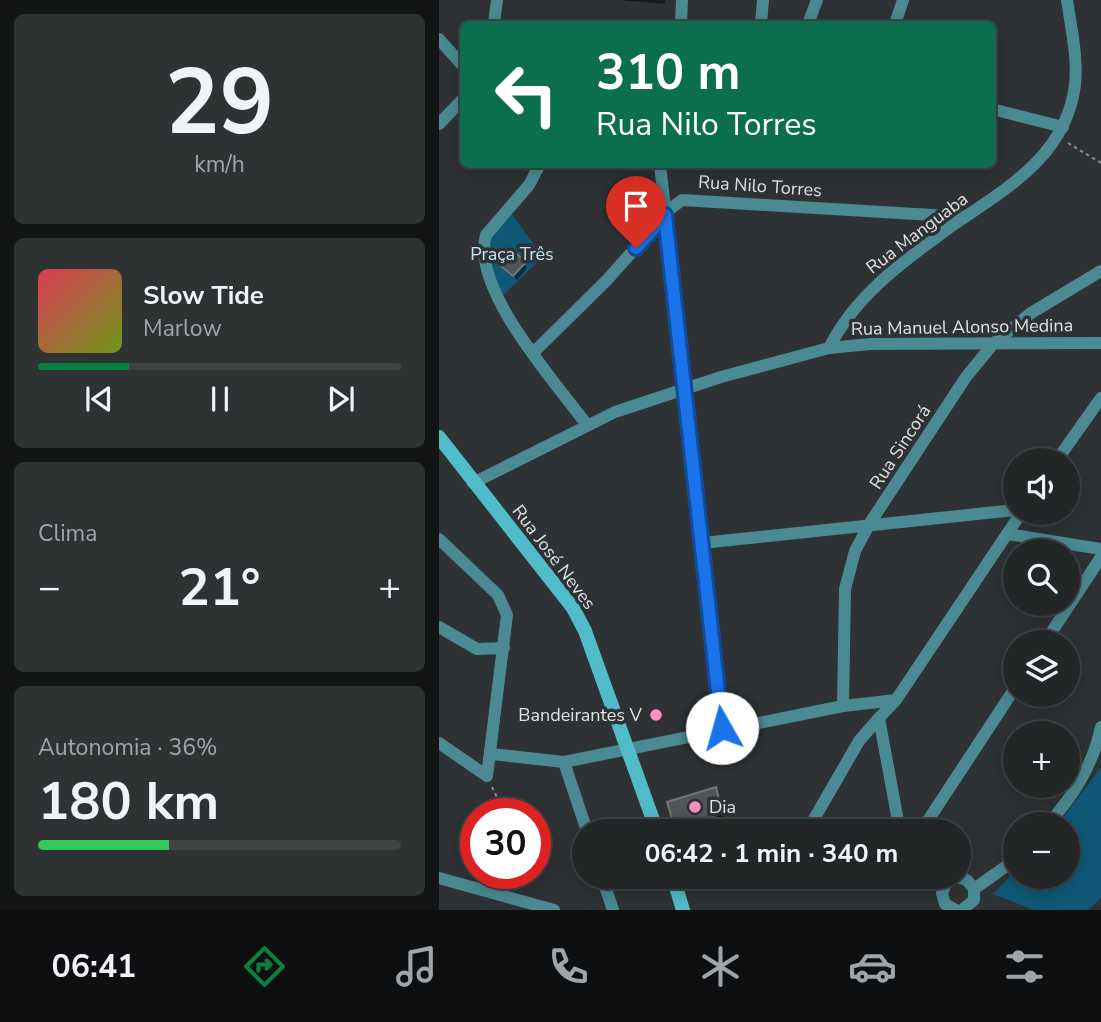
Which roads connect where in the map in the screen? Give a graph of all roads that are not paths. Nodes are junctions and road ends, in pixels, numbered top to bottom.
1 (497, 0) edge
2 (682, 0) edge
3 (763, 0) edge
4 (817, 0) edge
5 (903, 0) edge
6 (1067, 0) edge
7 (494, 21) edge
8 (681, 21) edge
9 (761, 21) edge
10 (809, 21) edge
11 (896, 21) edge
12 (439, 39) edge
13 (460, 63) edge
14 (460, 102) edge
15 (996, 110) edge
16 (439, 124) edge
17 (1061, 132) junction
18 (538, 168) edge
19 (659, 168) edge
20 (665, 215) junction
21 (965, 217) junction
22 (1101, 271) edge
23 (1101, 343) edge
24 (993, 344) junction
25 (829, 348) junction
26 (534, 352) junction
27 (685, 388) junction
28 (1101, 398) edge
29 (587, 425) junction
30 (439, 437) edge
31 (1066, 448) edge
32 (472, 482) junction
33 (1003, 511) edge
34 (870, 523) junction
35 (1014, 525) edge
36 (1008, 534) junction
37 (439, 539) edge
38 (701, 543) junction
39 (1101, 549) edge
40 (1101, 557) edge
41 (439, 627) edge
42 (1053, 630) edge
43 (504, 648) junction
44 (896, 700) junction
45 (843, 706) junction
46 (1003, 706) edge
47 (879, 718) junction
48 (1101, 727) edge
49 (722, 728) junction
50 (439, 743) edge
51 (630, 751) junction
52 (490, 754) junction
53 (564, 762) junction
54 (1057, 812) edge
55 (583, 819) edge
56 (653, 819) edge
57 (813, 819) dead end
58 (893, 819) edge
59 (929, 819) edge
60 (1003, 868) edge
61 (439, 878) edge
62 (971, 886) edge
63 (606, 889) edge
64 (676, 889) edge
65 (943, 889) edge
66 (974, 889) junction
67 (554, 910) edge
68 (613, 910) edge
69 (683, 910) edge
70 (956, 910) edge
71 (962, 910) edge

1 - 7 street
2 - 8 street
3 - 9 street
4 - 10 street
5 - 11 street
6 - 17 street, Rua Manguaba
12 - 13 street
14 - 16 street
15 - 17 street
17 - 21 street, Rua Manguaba
18 - 26 street
19 - 20 street
20 - 21 street, Rua Nilo Torres
20 - 26 street, Rua Nilo Torres
20 - 27 street
21 - 25 street, Rua Manguaba
22 - 24 street, Rua Sincorá
23 - 24 street, Rua Manuel Alonso Medina
24 - 25 street, Rua Manuel Alonso Medina
24 - 34 street, Rua Sincorá
25 - 27 street, Rua Manuel Alonso Medina
26 - 29 street
27 - 29 street, Rua Manuel Alonso Medina
27 - 38 street
28 - 31 street
29 - 32 street, Rua Manuel Alonso Medina
30 - 32 street, Rua José Neves
32 - 51 street, Rua José Neves
33 - 34 street
34 - 38 street
34 - 45 street, Rua Sincorá
35 - 36 street
36 - 39 street
36 - 44 street
37 - 43 street
38 - 49 street
40 - 42 street
41 - 43 street
43 - 52 street
44 - 45 street
44 - 47 street
45 - 49 street
46 - 59 street
47 - 57 street
47 - 58 street
48 - 54 street
49 - 51 street
50 - 52 street
51 - 53 street
51 - 56 street, Rua José Neves
52 - 53 street
53 - 55 street
60 - 66 street
61 - 67 street
62 - 66 street
63 - 68 street
64 - 69 street
65 - 70 street
66 - 71 street

